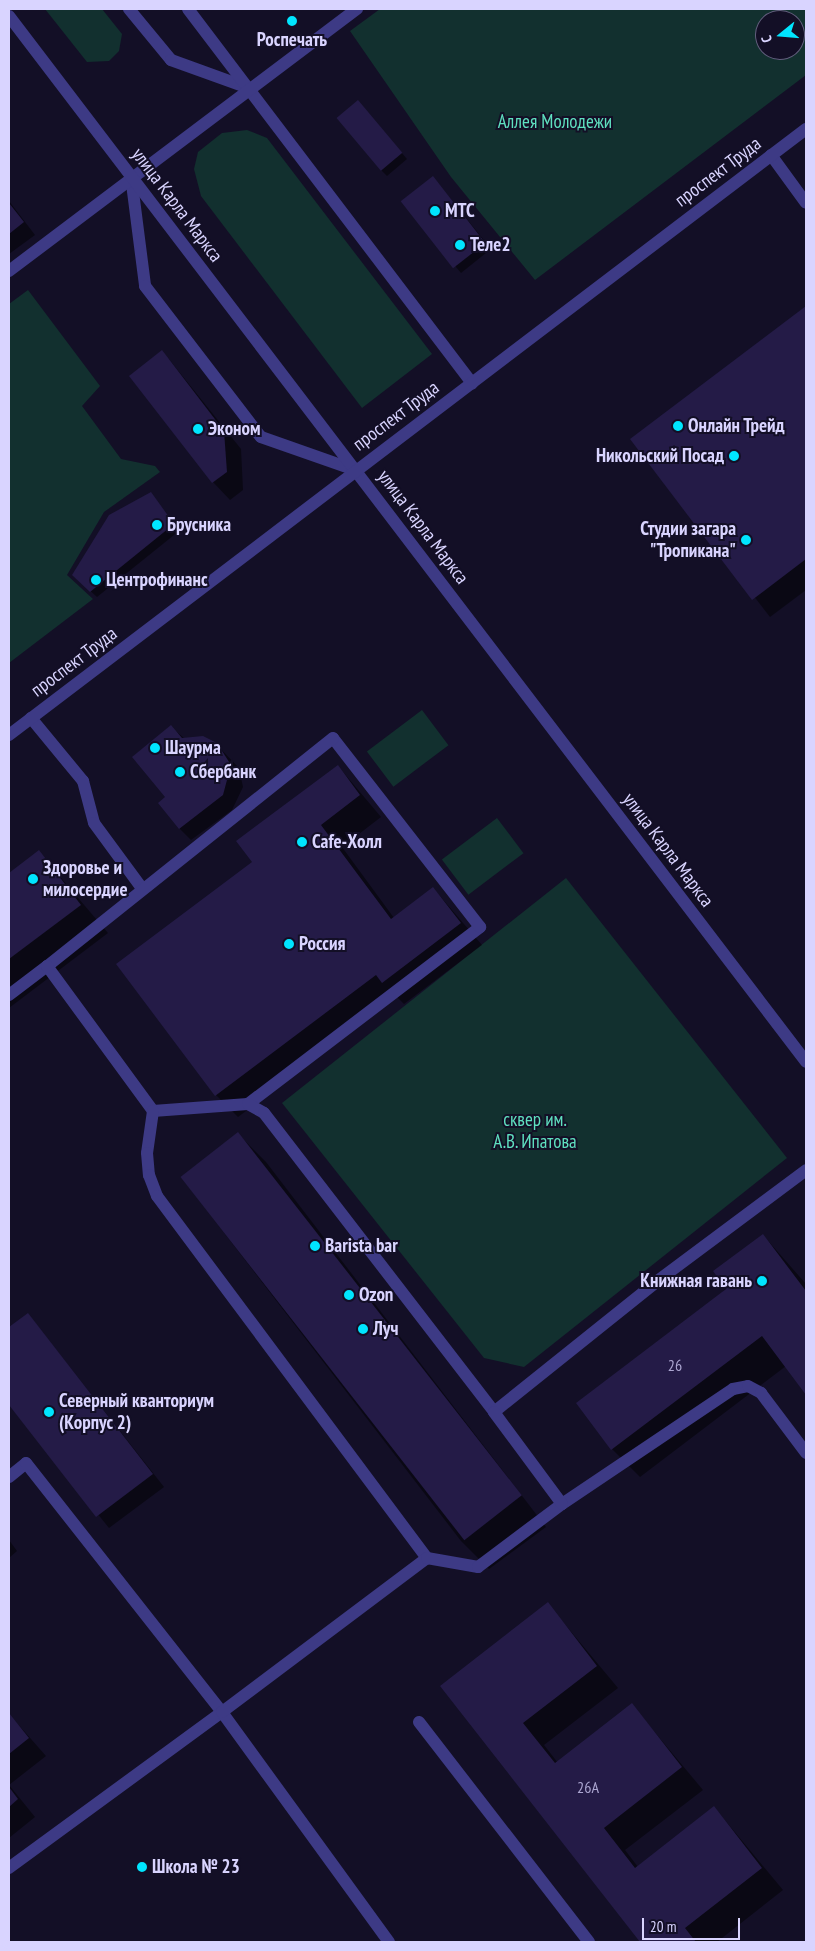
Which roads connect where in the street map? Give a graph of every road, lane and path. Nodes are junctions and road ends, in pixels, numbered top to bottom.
1 (129, 9) edge
2 (188, 9) edge
3 (357, 9) edge
4 (9, 16) edge
5 (251, 89) junction
6 (806, 129) edge
7 (771, 156) junction
8 (131, 176) junction
9 (806, 203) edge
10 (9, 271) edge
11 (472, 383) junction
12 (355, 470) junction
13 (31, 718) junction
14 (9, 736) edge
15 (141, 887) junction
16 (47, 966) junction
17 (9, 995) edge
18 (806, 1062) edge
19 (248, 1104) junction
20 (153, 1112) junction
21 (806, 1170) edge
22 (494, 1412) junction
23 (806, 1452) edge
24 (9, 1477) edge
25 (562, 1504) junction
26 (427, 1558) junction
27 (222, 1712) junction
28 (419, 1722) dead end
29 (9, 1868) edge
30 (389, 1942) edge
31 (589, 1942) edge

1 - 5 street
2 - 5 street
3 - 5 street
4 - 8 street, улица Карла Маркса
5 - 8 street
5 - 11 street
6 - 7 street, проспект Труда
7 - 9 street
7 - 11 street, проспект Труда
8 - 10 street
8 - 12 street, улица Карла Маркса
8 - 12 street
11 - 12 street, проспект Труда
12 - 13 street, проспект Труда
12 - 18 street, улица Карла Маркса
13 - 14 street, проспект Труда
13 - 15 street
15 - 16 street
15 - 19 street
16 - 17 street
16 - 20 street
19 - 20 street
19 - 22 street
20 - 26 street
21 - 22 street
22 - 25 street
23 - 25 street
24 - 27 street
25 - 26 street
26 - 27 street
27 - 29 street
27 - 30 street
28 - 31 street

